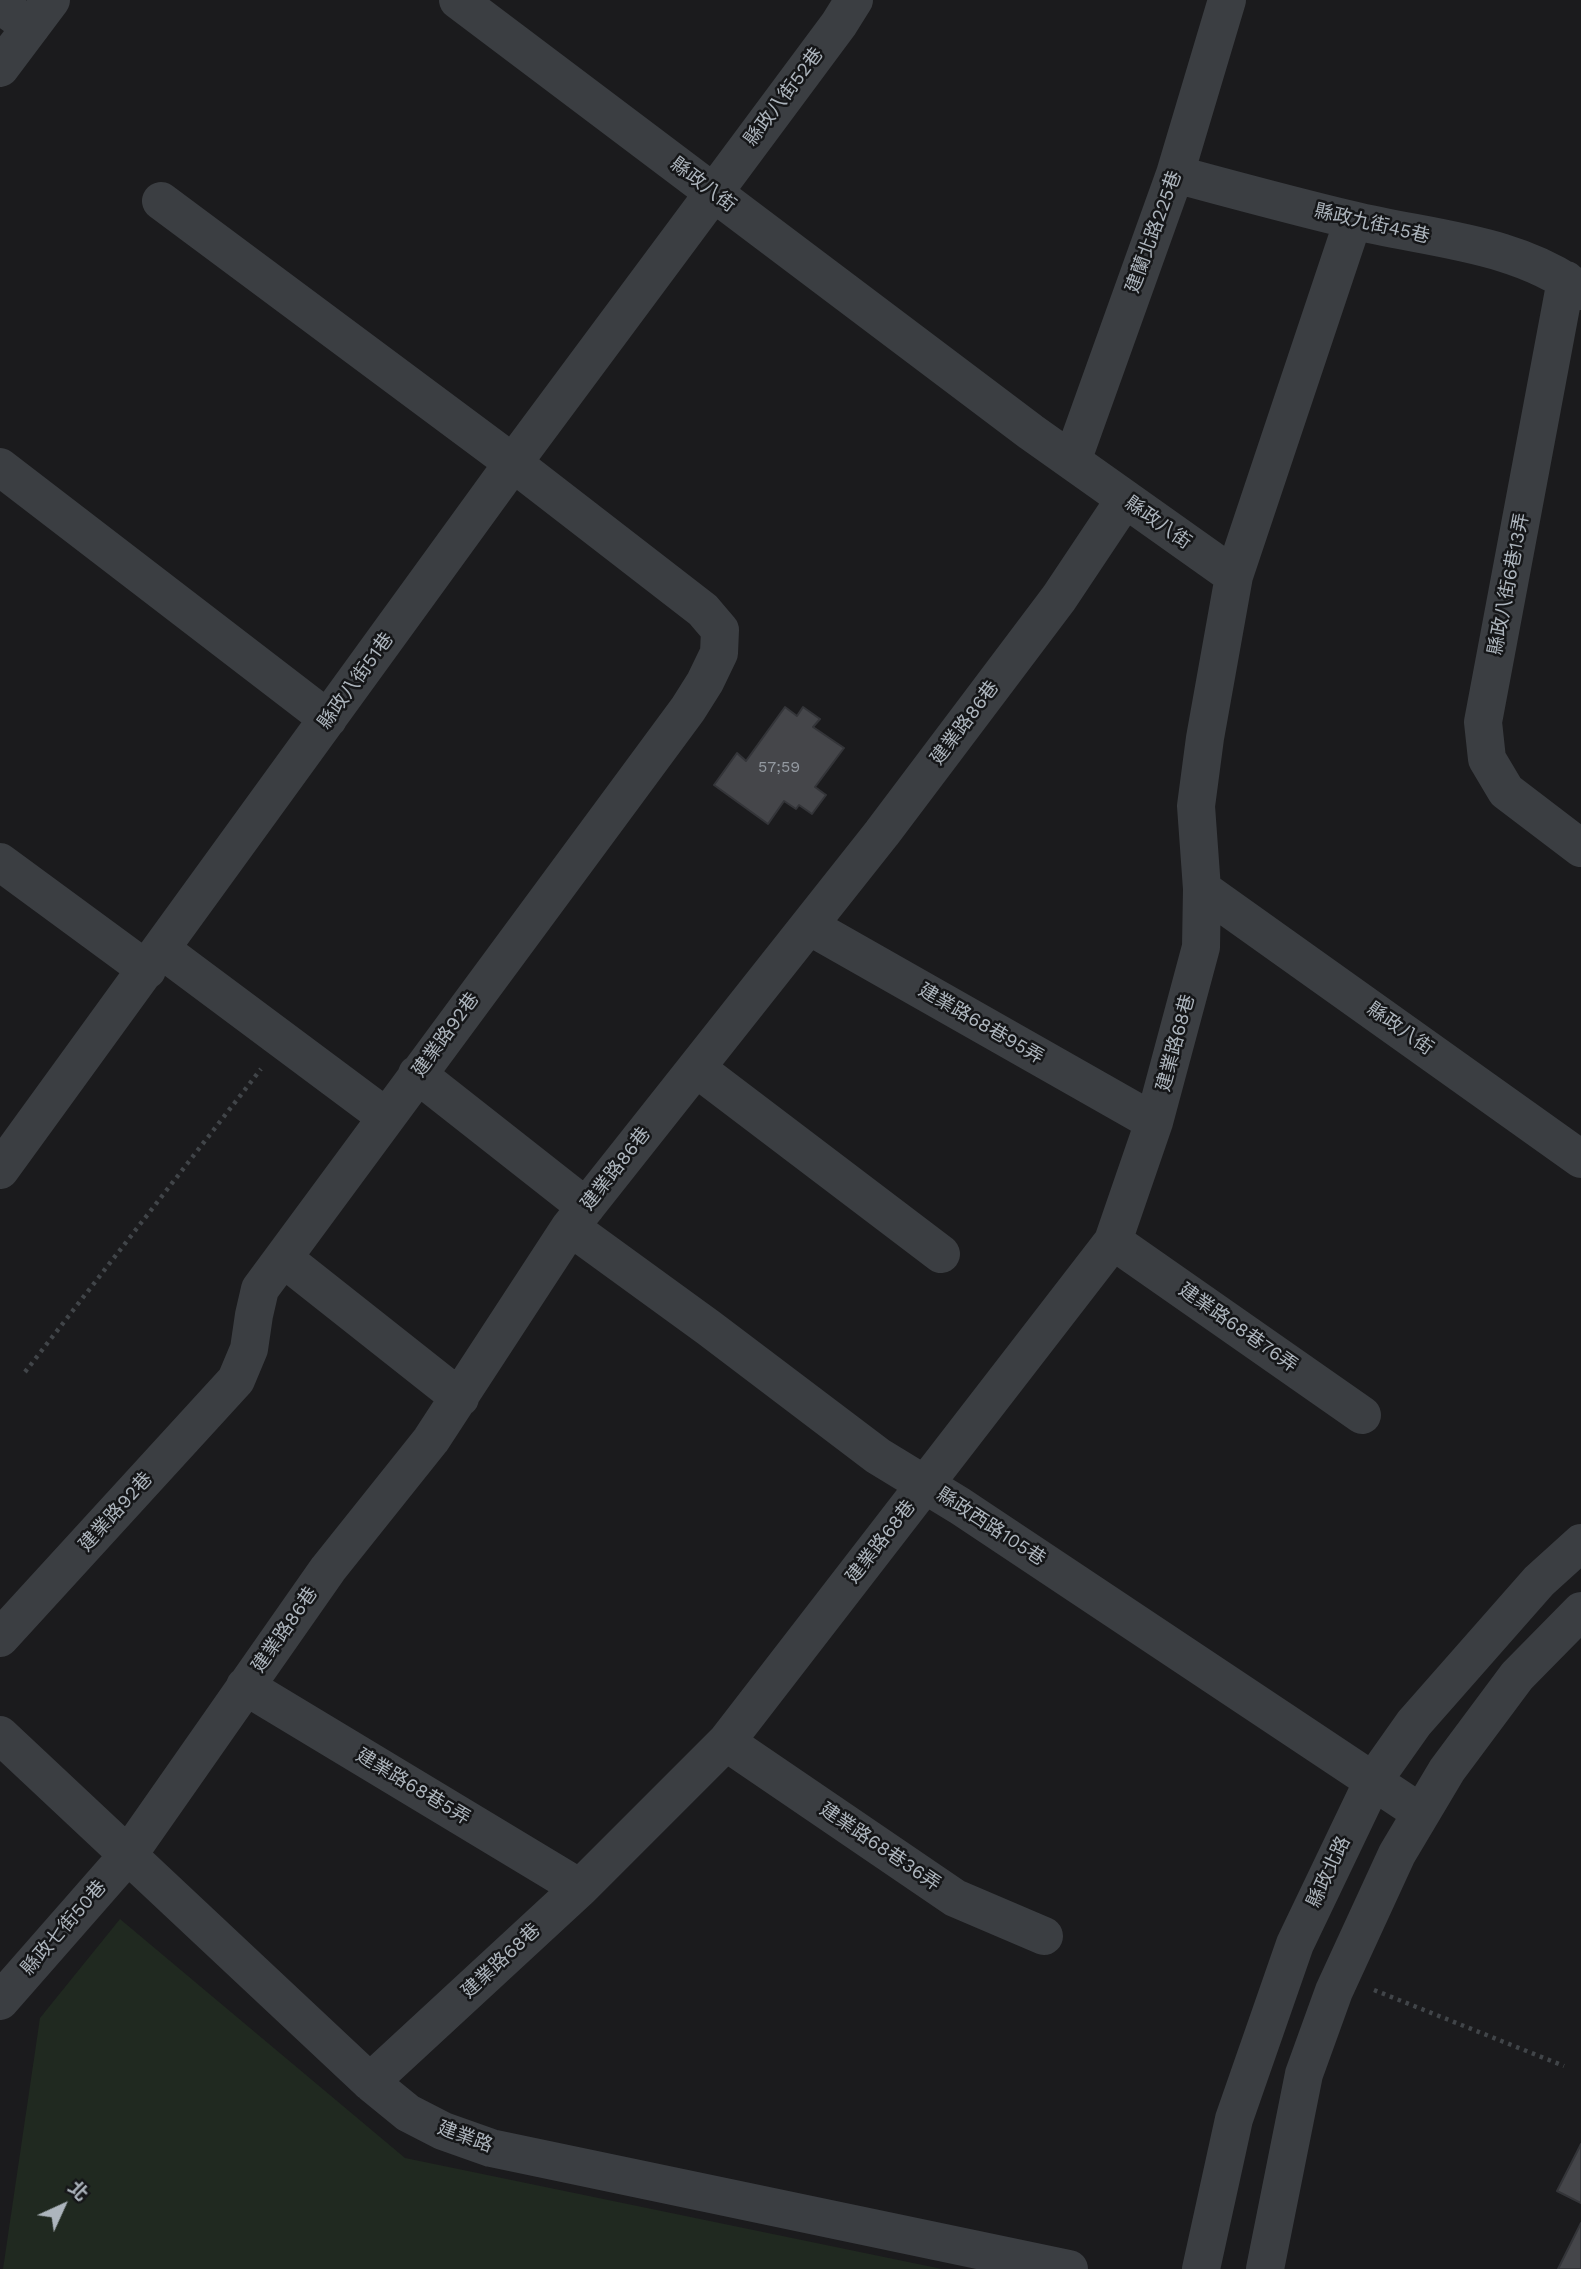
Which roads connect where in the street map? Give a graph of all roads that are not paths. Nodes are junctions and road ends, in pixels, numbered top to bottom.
1 (458, 0) edge
2 (854, 0) edge
3 (1227, 0) edge
4 (0, 5) edge
5 (41, 13) edge
6 (0, 68) edge
7 (1175, 174) junction
8 (713, 192) junction
9 (161, 201) dead end
10 (1353, 221) junction
11 (1576, 282) edge
12 (1072, 461) junction
13 (513, 463) junction
14 (0, 467) edge
15 (1125, 499) junction
16 (1234, 576) junction
17 (328, 719) junction
18 (1581, 848) edge
19 (0, 862) edge
20 (1202, 888) junction
21 (809, 926) junction
22 (155, 960) junction
23 (696, 1068) junction
24 (417, 1074) junction
25 (386, 1117) junction
26 (1154, 1122) junction
27 (1581, 1158) edge
28 (0, 1170) edge
29 (578, 1217) junction
30 (1114, 1241) junction
31 (941, 1254) dead end
32 (282, 1258) junction
33 (460, 1398) junction
34 (1362, 1415) dead end
35 (926, 1484) junction
36 (1581, 1543) edge
37 (1581, 1611) edge
38 (0, 1638) edge
39 (245, 1686) junction
40 (0, 1735) edge
41 (726, 1742) junction
42 (1373, 1781) junction
43 (1421, 1813) junction
44 (128, 1855) junction
45 (580, 1888) junction
46 (1044, 1936) dead end
47 (0, 2001) edge
48 (370, 2082) junction
49 (1069, 2269) edge
50 (1201, 2269) edge
51 (1265, 2269) edge

1 - 8 street, 縣政八街
2 - 8 street, 縣政八街52巷
3 - 7 street, 建蘭北路225巷
4 - 5 street
5 - 6 street
7 - 10 street, 縣政九街45巷
7 - 12 street, 建蘭北路225巷
8 - 12 street, 縣政八街
8 - 13 street, 縣政八街51巷
9 - 13 street, 建業路92巷
10 - 11 street, 縣政九街45巷
10 - 16 street
11 - 18 street, 縣政八街6巷13弄
12 - 15 street, 縣政八街
13 - 17 street, 縣政八街51巷
13 - 24 street, 建業路92巷
14 - 17 street
15 - 16 street, 縣政八街
15 - 21 street, 建業路86巷
16 - 20 street
17 - 22 street, 縣政八街51巷
19 - 22 street
20 - 26 street, 建業路68巷
20 - 27 street, 縣政八街
21 - 23 street, 建業路86巷
21 - 26 street, 建業路68巷95弄
22 - 25 street
22 - 28 street, 縣政八街51巷
23 - 29 street, 建業路86巷
23 - 31 street
24 - 25 street, 建業路92巷
24 - 29 street, 縣政西路105巷
25 - 32 street, 建業路92巷
26 - 30 street, 建業路68巷
29 - 33 street, 建業路86巷
29 - 35 street, 縣政西路105巷
30 - 34 street, 建業路68巷76弄
30 - 35 street, 建業路68巷
32 - 33 street
32 - 38 street, 建業路92巷
33 - 39 street, 建業路86巷
35 - 41 street, 建業路68巷
35 - 42 street, 縣政西路105巷
36 - 42 street, 縣政北路
37 - 43 street
39 - 44 street, 建業路86巷
39 - 45 street, 建業路68巷5弄
40 - 44 street, 建業路
41 - 45 street, 建業路68巷
41 - 46 street, 建業路68巷36弄
42 - 43 street, 縣政西路105巷
42 - 50 street, 縣政北路
43 - 51 street
44 - 47 street, 縣政七街50巷
44 - 48 street, 建業路
45 - 48 street, 建業路68巷
48 - 49 street, 建業路

